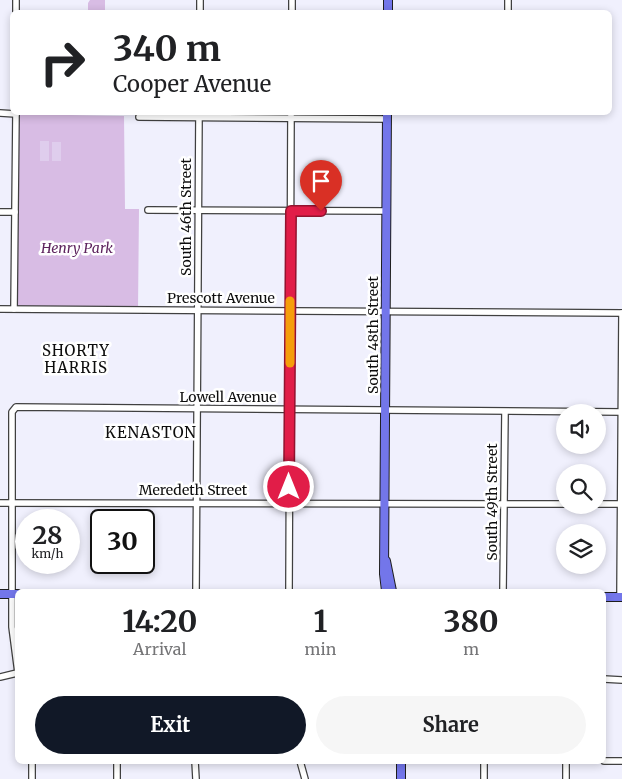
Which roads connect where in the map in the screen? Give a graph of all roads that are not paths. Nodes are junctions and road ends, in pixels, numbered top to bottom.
1 (16, 115) edge
2 (199, 115) edge
3 (291, 116) edge
4 (387, 116) edge
5 (139, 117) dead end
6 (148, 210) dead end
7 (199, 210) junction
8 (291, 211) junction
9 (0, 212) edge
10 (16, 212) junction
11 (386, 212) junction
12 (0, 309) edge
13 (14, 309) junction
14 (198, 310) junction
15 (290, 311) junction
16 (386, 312) junction
17 (622, 313) edge
18 (198, 409) junction
19 (290, 410) junction
20 (385, 411) junction
21 (505, 412) junction
22 (622, 412) edge
23 (197, 502) junction
24 (0, 503) edge
25 (12, 503) junction
26 (289, 503) junction
27 (384, 503) junction
28 (504, 504) junction
29 (556, 504) edge
30 (606, 504) edge
31 (621, 504) edge
32 (384, 557) junction
33 (196, 589) edge
34 (289, 589) edge
35 (386, 589) edge
36 (392, 589) edge
37 (503, 589) edge
38 (0, 594) edge
39 (14, 594) edge
40 (606, 597) edge
41 (621, 598) edge
42 (15, 660) edge
43 (15, 673) edge
44 (0, 677) edge
45 (606, 679) edge
46 (622, 680) edge
47 (606, 761) edge
48 (622, 761) edge
49 (32, 764) edge
50 (117, 764) edge
51 (195, 764) edge
52 (301, 764) edge
53 (401, 764) edge
54 (484, 764) edge
55 (566, 764) edge
56 (32, 779) edge
57 (117, 779) edge
58 (196, 779) edge
59 (305, 779) edge
60 (402, 779) edge
61 (484, 779) edge
62 (566, 779) edge

1 - 10 street
2 - 3 street
2 - 5 street
2 - 7 street, South 46th Street
3 - 4 street
3 - 8 street
4 - 11 main road, South 48th Street
6 - 7 street
7 - 8 street
7 - 14 street, South 46th Street
8 - 11 street
8 - 15 street
9 - 10 street
10 - 13 street
11 - 16 main road, South 48th Street
12 - 13 street, Prescott Avenue
13 - 14 street, Prescott Avenue
14 - 15 street, Prescott Avenue
14 - 18 street, South 46th Street
15 - 16 street, Prescott Avenue
15 - 19 street
16 - 17 street, Prescott Avenue
16 - 20 main road, South 48th Street
17 - 22 street
18 - 19 street, Lowell Avenue
18 - 23 street, South 46th Street
18 - 25 street, Lowell Avenue
19 - 20 street, Lowell Avenue
19 - 26 street
20 - 21 street, Lowell Avenue
20 - 27 main road, South 48th Street
21 - 22 street, Lowell Avenue
21 - 28 street, South 49th Street
22 - 31 street
23 - 25 street, Meredeth Street
23 - 26 street, Meredeth Street
23 - 33 street, South 46th Street
24 - 25 street, Meredeth Street
25 - 39 street
26 - 27 street, Meredeth Street
26 - 34 street
27 - 28 street, Meredeth Street
27 - 32 main road, South 48th Street
28 - 29 street, Meredeth Street
28 - 37 street, South 49th Street
30 - 31 street
31 - 41 street
32 - 35 main road, South 48th Street
32 - 36 main road, South 48th Street
38 - 39 main road
39 - 42 street
40 - 41 main road
43 - 44 street
45 - 46 street
47 - 48 street
49 - 56 street
50 - 57 street
51 - 58 street
52 - 59 street
53 - 60 main road
54 - 61 street
55 - 62 street

